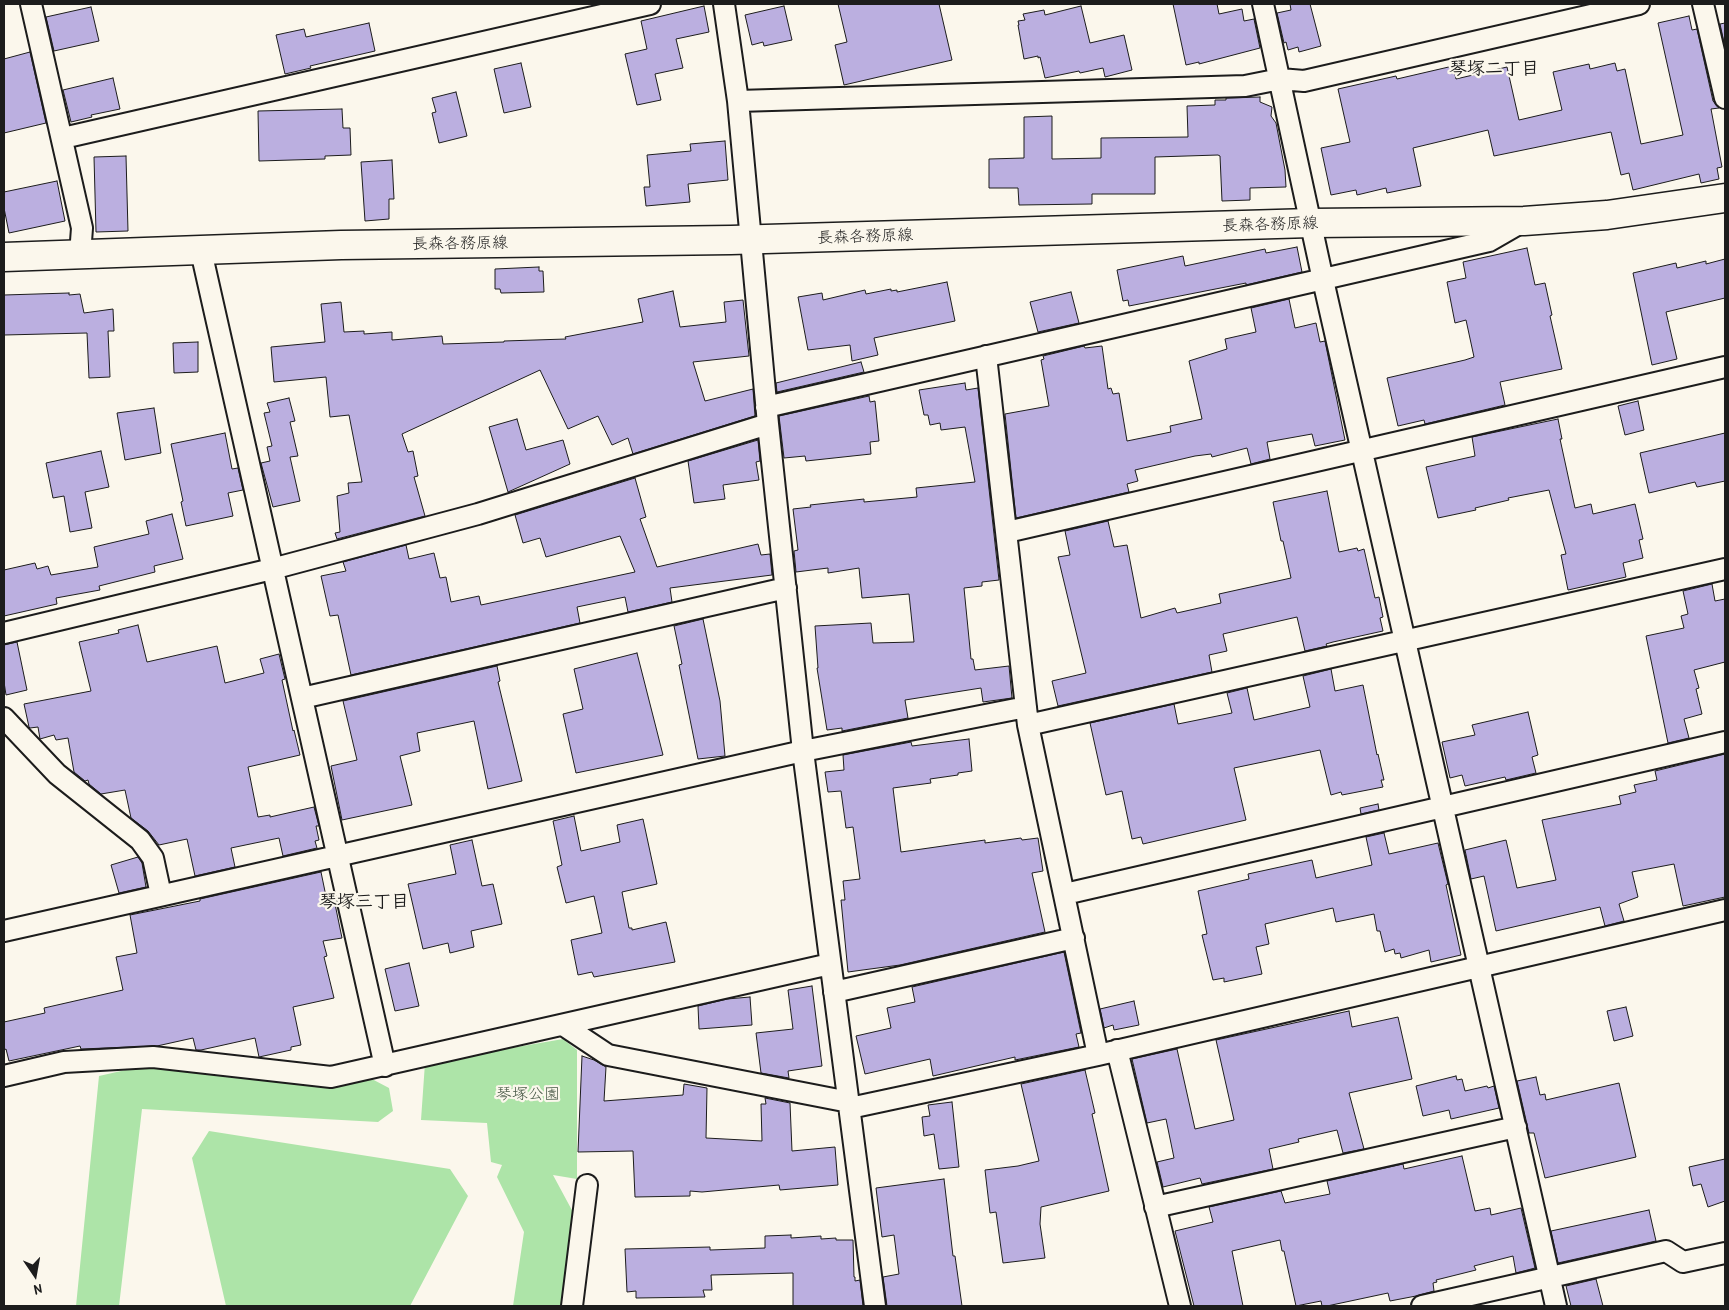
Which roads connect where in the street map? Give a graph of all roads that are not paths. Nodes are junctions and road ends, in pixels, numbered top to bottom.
1 (31, 4) edge
2 (650, 4) edge
3 (724, 4) edge
4 (1262, 4) edge
5 (1639, 4) edge
6 (1704, 4) edge
7 (1280, 79) junction
8 (1725, 98) edge
9 (738, 101) junction
10 (63, 138) junction
11 (1725, 198) edge
12 (1524, 221) junction
13 (1311, 223) junction
14 (750, 240) junction
15 (201, 251) junction
16 (80, 255) junction
17 (4, 257) edge
18 (1323, 280) junction
19 (986, 356) junction
20 (1725, 367) edge
21 (767, 415) junction
22 (1362, 450) junction
23 (1007, 532) junction
24 (272, 569) junction
25 (1725, 569) edge
26 (786, 588) junction
27 (4, 633) edge
28 (1405, 639) junction
29 (302, 698) junction
30 (1027, 716) junction
31 (4, 718) edge
32 (1725, 742) edge
33 (803, 751) junction
34 (1443, 807) junction
35 (338, 855) junction
36 (1065, 894) junction
37 (161, 895) junction
38 (1725, 910) edge
39 (4, 931) edge
40 (1074, 938) junction
41 (830, 964) junction
42 (1479, 967) junction
43 (834, 992) junction
44 (562, 1025) junction
45 (1118, 1050) junction
46 (1098, 1055) junction
47 (385, 1066) junction
48 (4, 1076) edge
49 (849, 1105) junction
50 (1516, 1128) junction
51 (588, 1185) dead end
52 (1155, 1207) junction
53 (1725, 1253) edge
54 (1550, 1278) junction
55 (572, 1306) edge
56 (875, 1306) edge
57 (1180, 1306) edge
58 (1422, 1306) edge
59 (1556, 1306) edge

1 - 10 street
2 - 10 street
3 - 9 street
4 - 7 street
5 - 7 street
6 - 8 street
7 - 9 street
7 - 13 street
9 - 14 street
10 - 16 street
11 - 12 main road, 長森各務原線
12 - 13 main road, 長森各務原線
12 - 18 street
13 - 14 main road, 長森各務原線
13 - 18 street
14 - 15 main road, 長森各務原線
14 - 21 street
15 - 16 main road, 長森各務原線
15 - 24 street
16 - 17 main road, 長森各務原線
18 - 19 street
18 - 22 street
19 - 21 street
19 - 23 street
20 - 22 street
21 - 24 street
21 - 26 street
22 - 23 street
22 - 28 street
23 - 30 street
24 - 27 street
24 - 29 street
25 - 28 street
26 - 29 street
26 - 33 street
28 - 30 street
28 - 34 street
29 - 35 street
30 - 33 street
30 - 36 street
31 - 37 street
32 - 34 street
33 - 35 street
33 - 41 street
34 - 36 street
34 - 42 street
35 - 37 street
35 - 47 street
36 - 40 street
37 - 39 street
38 - 42 street
40 - 43 street
40 - 46 street
41 - 43 street
41 - 44 street
42 - 45 street
42 - 50 street
43 - 49 street
44 - 47 street
44 - 49 street
45 - 46 street
45 - 52 street
46 - 49 street
47 - 48 street
49 - 56 street
50 - 52 street
50 - 54 street
51 - 55 street
52 - 57 street
53 - 54 street
54 - 58 street
54 - 59 street

